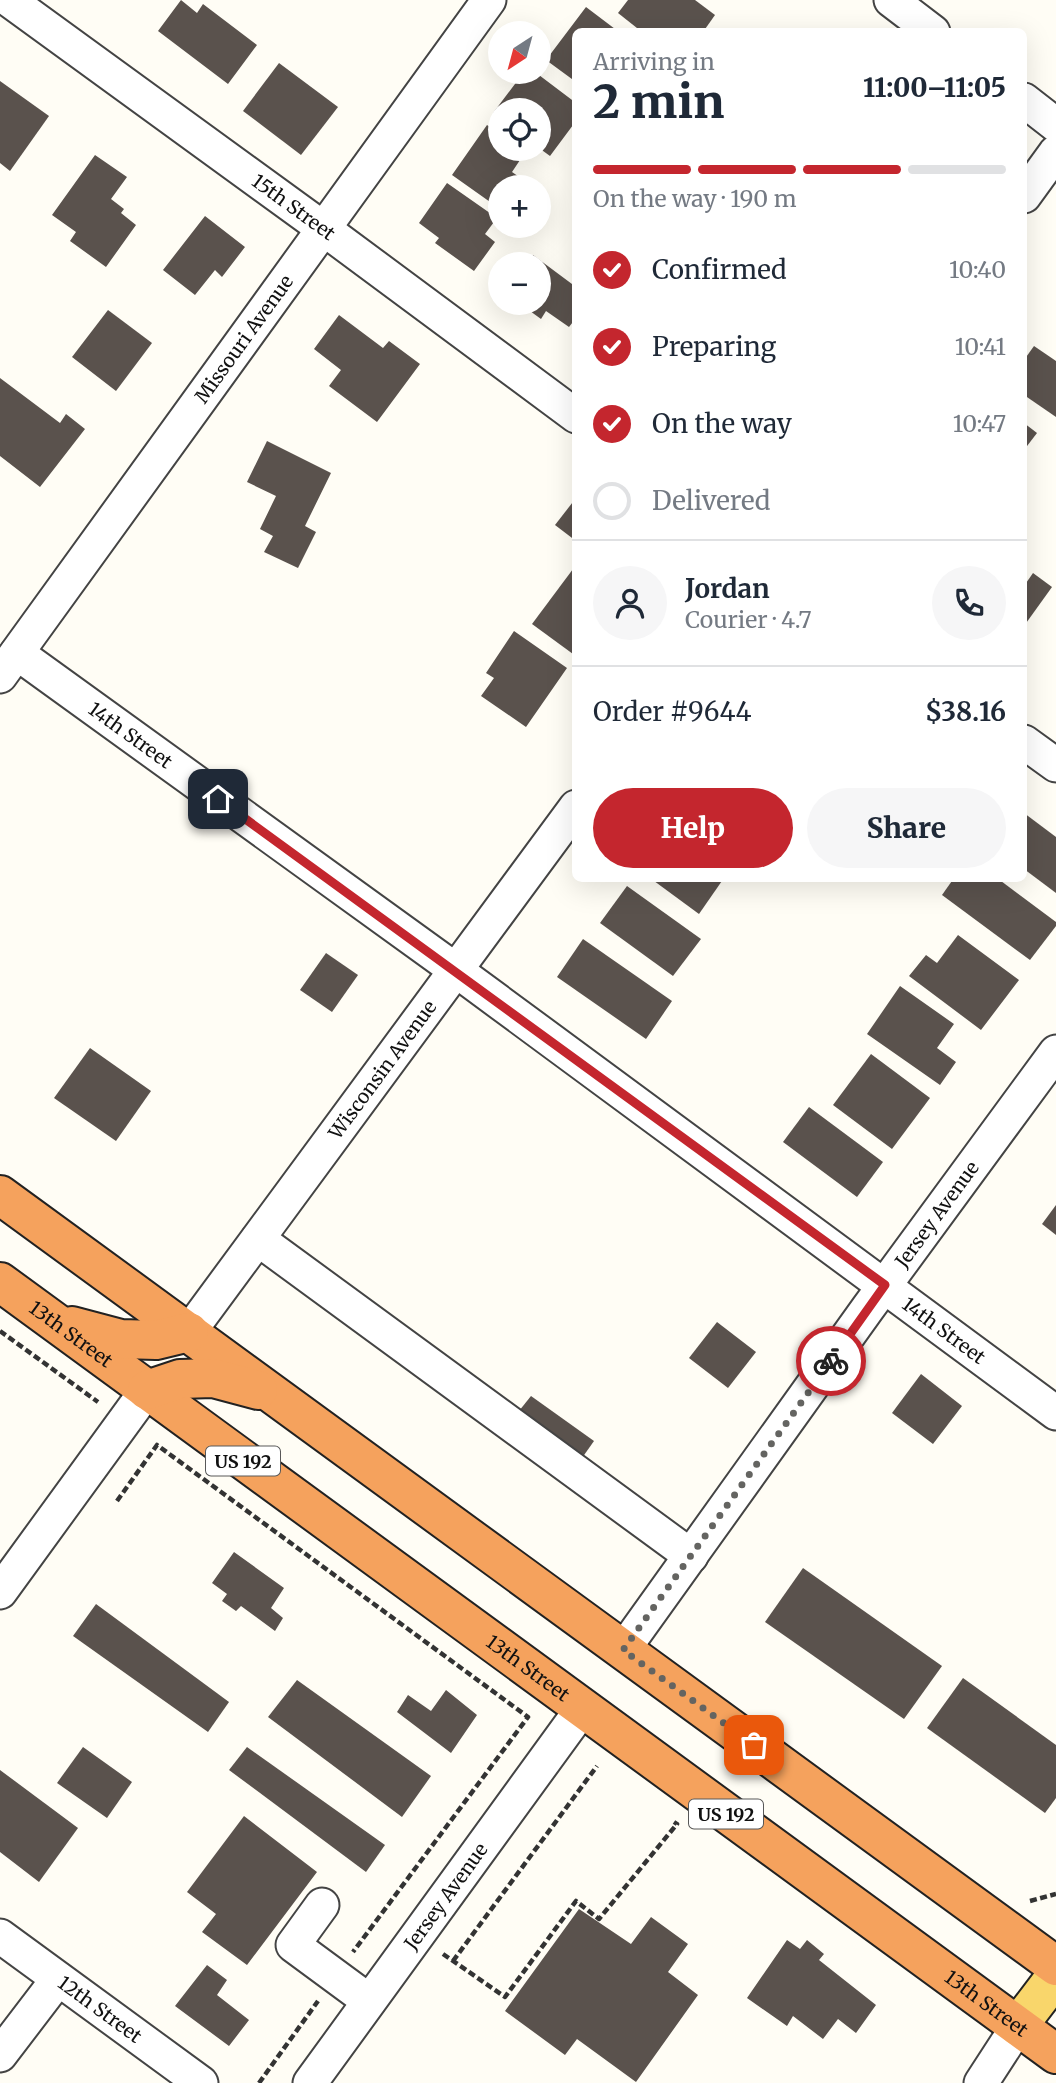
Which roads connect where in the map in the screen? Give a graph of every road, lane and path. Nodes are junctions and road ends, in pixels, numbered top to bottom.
1 (9, 0) edge
2 (489, 0) edge
3 (891, 0) edge
4 (928, 28) edge
5 (1027, 102) edge
6 (1056, 124) edge
7 (1056, 152) edge
8 (1027, 192) edge
9 (324, 229) junction
10 (572, 413) edge
11 (8, 665) edge
12 (1027, 744) edge
13 (1056, 765) edge
14 (572, 813) edge
15 (457, 971) junction
16 (1056, 1052) edge
17 (0, 1195) edge
18 (258, 1239) junction
19 (0, 1282) edge
20 (885, 1285) junction
21 (53, 1321) junction
22 (0, 1331) edge
23 (188, 1332) junction
24 (147, 1390) junction
25 (274, 1394) junction
26 (1056, 1413) edge
27 (124, 1421) junction
28 (158, 1445) junction
29 (117, 1501) dead end
30 (691, 1556) junction
31 (0, 1592) edge
32 (623, 1650) junction
33 (582, 1709) junction
34 (528, 1717) junction
35 (560, 1741) junction
36 (597, 1766) junction
37 (607, 1773) dead end
38 (667, 1817) dead end
39 (1056, 1894) edge
40 (1030, 1901) dead end
41 (322, 1905) dead end
42 (0, 1936) edge
43 (437, 1950) dead end
44 (453, 1961) junction
45 (1056, 1966) edge
46 (1056, 1976) edge
47 (335, 1977) junction
48 (58, 1979) junction
49 (369, 2001) junction
50 (1018, 2026) junction
51 (1056, 2054) edge
52 (0, 2055) edge
53 (201, 2083) edge
54 (259, 2083) edge
55 (310, 2083) edge
56 (981, 2083) edge

1 - 9 street, 15th Street
2 - 9 street, Missouri Avenue
3 - 4 street
5 - 6 street
7 - 8 street
9 - 10 street, 15th Street
9 - 11 street, Missouri Avenue
11 - 15 street, 14th Street
12 - 13 street
14 - 15 street, Wisconsin Avenue
15 - 18 street, Wisconsin Avenue
15 - 20 street, 14th Street
16 - 20 street, Jersey Avenue
17 - 23 highway
18 - 23 street, Wisconsin Avenue
18 - 30 street
19 - 21 highway, 13th Street / US 192
20 - 26 street, 14th Street
20 - 30 street, Jersey Avenue
21 - 23 highway
21 - 24 highway, 13th Street / US 192
22 - 27 path
23 - 25 highway
24 - 25 highway
24 - 27 street
24 - 33 highway, 13th Street / US 192
25 - 32 highway
27 - 28 path
27 - 31 street
28 - 29 path
28 - 34 path
30 - 32 street, Jersey Avenue
32 - 45 highway
33 - 35 street, Jersey Avenue
33 - 50 highway, 13th Street / US 192
34 - 35 path
34 - 47 path
35 - 36 path
35 - 49 street, Jersey Avenue
36 - 37 path
36 - 44 path
38 - 44 path
39 - 40 path
41 - 47 street
42 - 48 street, 12th Street
43 - 44 path
46 - 50 main road
47 - 49 street
47 - 54 path
48 - 52 street
48 - 53 street, 12th Street
49 - 55 street, Jersey Avenue
50 - 51 highway, 13th Street / US 192
50 - 56 street

